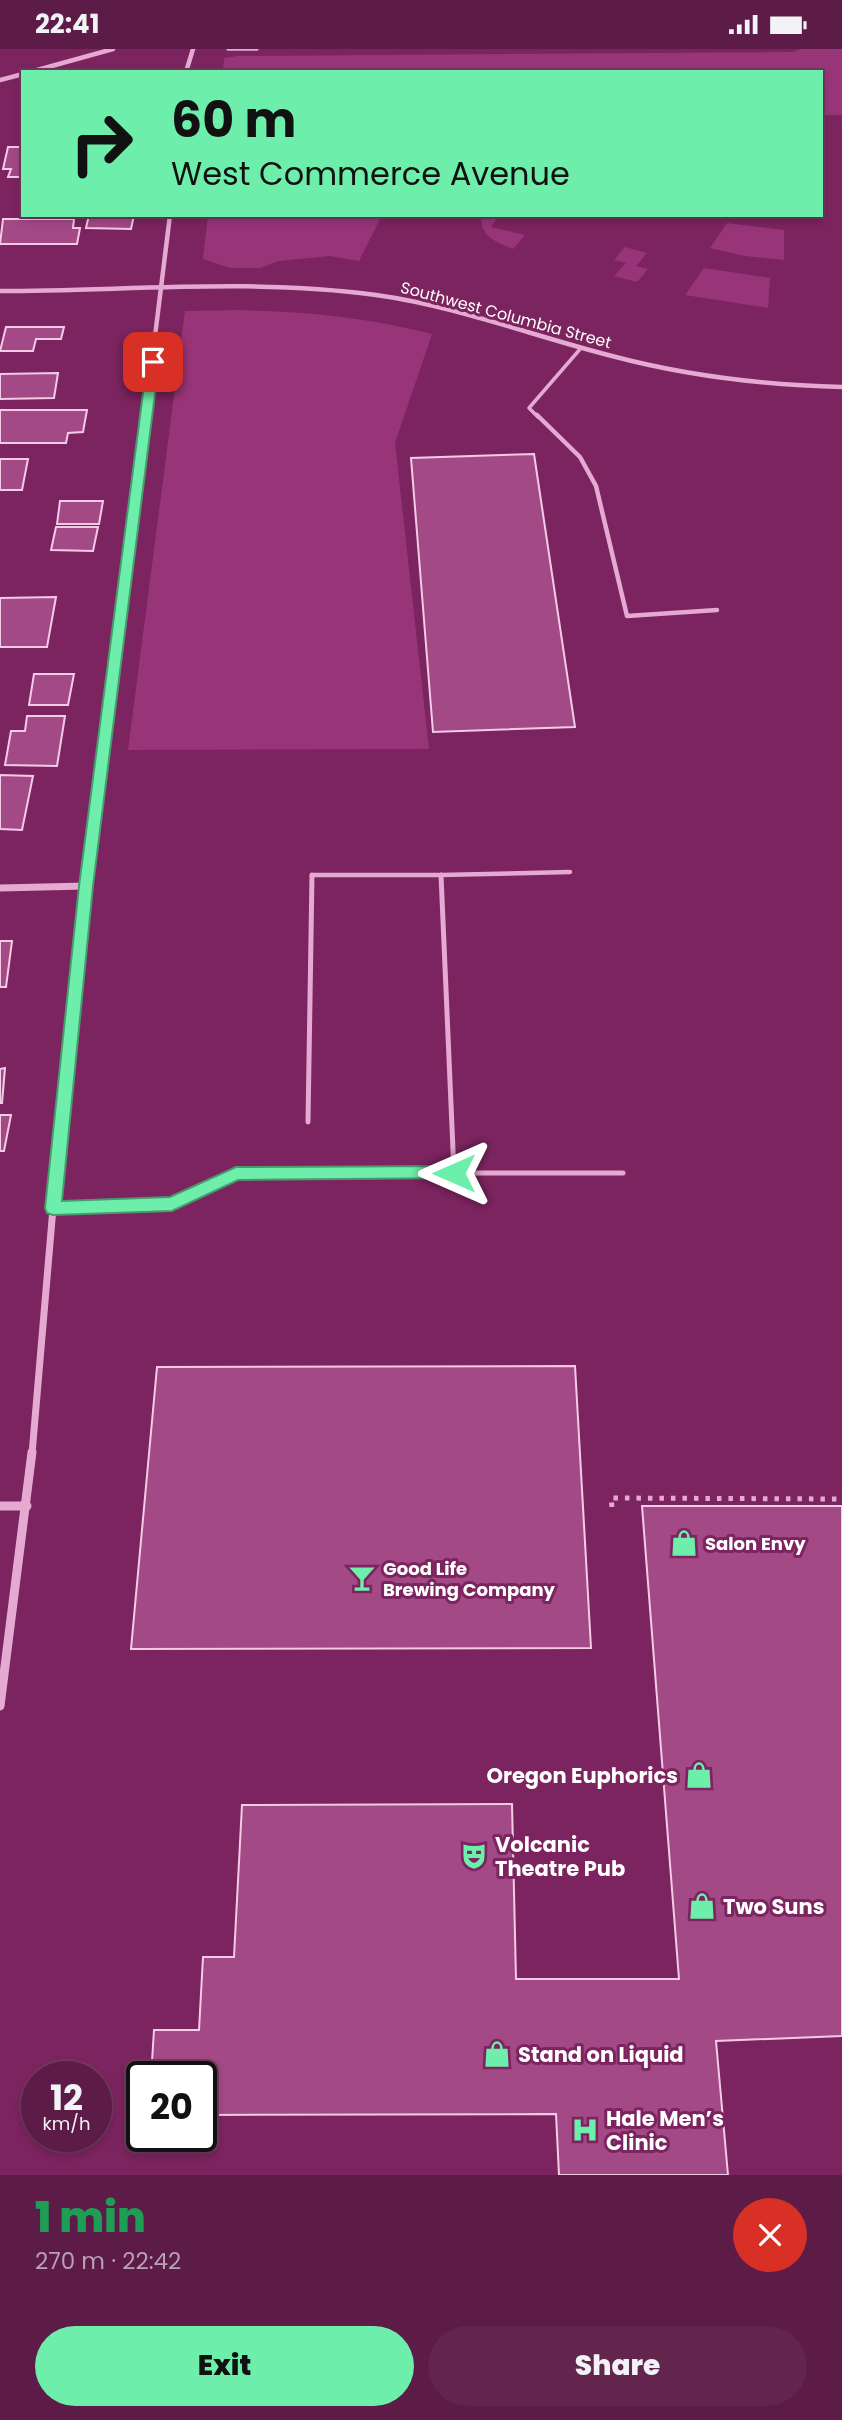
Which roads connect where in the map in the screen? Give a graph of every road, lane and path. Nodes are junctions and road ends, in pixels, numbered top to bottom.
1 (113, 49) edge
2 (193, 49) edge
3 (228, 49) edge
4 (257, 49) edge
5 (37, 70) edge
6 (187, 70) edge
7 (21, 75) edge
8 (0, 80) edge
9 (170, 217) edge
10 (162, 289) junction
11 (0, 291) edge
12 (581, 348) junction
13 (842, 387) edge
14 (717, 610) dead end
15 (570, 872) dead end
16 (441, 875) junction
17 (86, 886) junction
18 (0, 888) edge
19 (308, 1122) dead end
20 (454, 1173) junction
21 (623, 1173) dead end
22 (53, 1208) junction
23 (842, 1499) edge
24 (0, 1506) edge
25 (27, 1506) junction
26 (612, 1507) dead end
27 (0, 1706) edge

1 - 5 street
2 - 6 street
3 - 4 lane
7 - 8 street
9 - 10 street
10 - 11 street, Southwest Columbia Street
10 - 12 street, Southwest Columbia Street
10 - 17 street
12 - 13 street, Southwest Columbia Street
12 - 14 lane
15 - 16 lane
16 - 19 lane
16 - 20 lane
17 - 18 street
17 - 22 street
20 - 21 lane
20 - 22 lane
22 - 25 street
23 - 26 path
24 - 25 street
25 - 27 street

